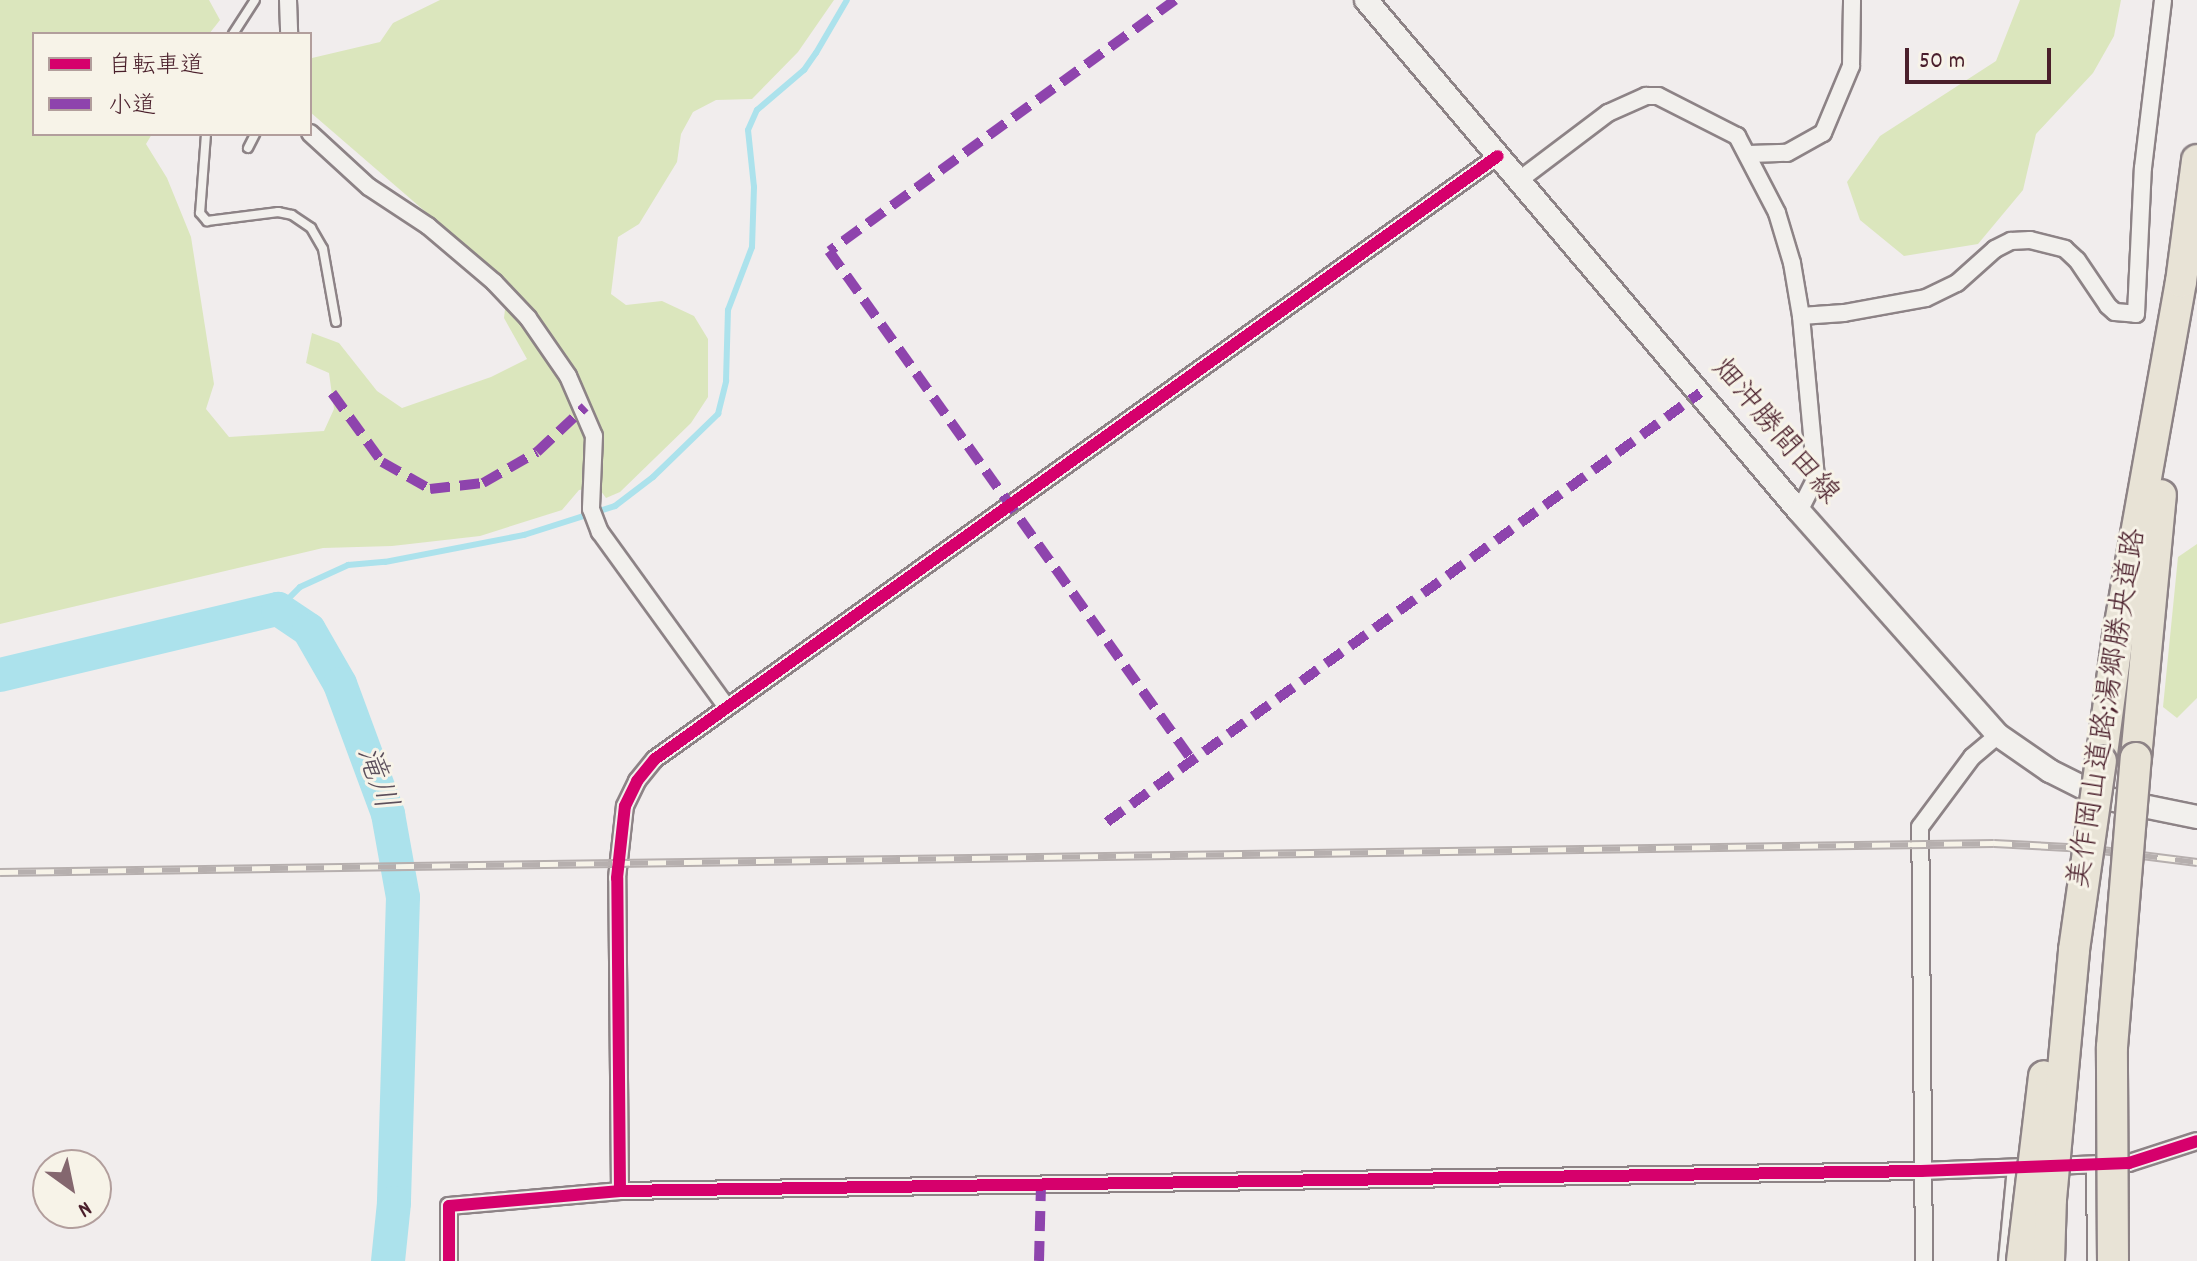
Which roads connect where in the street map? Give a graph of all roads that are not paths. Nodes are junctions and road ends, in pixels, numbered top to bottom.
1 (255, 0) edge
2 (288, 0) edge
3 (1366, 0) edge
4 (1852, 0) edge
5 (2163, 0) edge
6 (234, 32) edge
7 (289, 32) edge
8 (312, 135) edge
9 (206, 136) edge
10 (254, 136) edge
11 (248, 148) dead end
12 (1749, 154) junction
13 (1498, 156) junction
14 (2197, 160) edge
15 (1518, 181) junction
16 (2181, 282) junction
17 (1801, 316) junction
18 (336, 322) dead end
19 (1799, 511) junction
20 (726, 706) junction
21 (1998, 735) junction
22 (2197, 817) edge
23 (2068, 1014) junction
24 (2197, 1141) edge
25 (2095, 1165) junction
26 (2016, 1168) junction
27 (1921, 1171) junction
28 (620, 1191) junction
29 (449, 1261) edge
30 (1924, 1261) edge
31 (2007, 1261) edge
32 (2022, 1261) edge
33 (2049, 1261) edge
34 (2096, 1261) edge
35 (2113, 1261) edge

1 - 6 lane
2 - 7 street
3 - 13 main road, 畑沖勝間田線
4 - 12 street
5 - 17 street
8 - 20 street
9 - 18 lane
10 - 11 lane
12 - 15 street
12 - 17 street
13 - 15 main road, 畑沖勝間田線
13 - 20 street
14 - 16 highway, 美作岡山道路;湯郷勝央道路
15 - 19 main road, 畑沖勝間田線
16 - 23 highway, 美作岡山道路;湯郷勝央道路, bridge
16 - 35 highway, bridge
17 - 19 street
19 - 21 main road, 畑沖勝間田線
20 - 28 street
21 - 22 main road, 畑沖勝間田線
21 - 27 street
23 - 32 highway, bridge
23 - 33 highway, 美作岡山道路;湯郷勝央道路, bridge
24 - 25 street
25 - 26 street
25 - 34 street
26 - 27 street
26 - 31 street
27 - 28 street
27 - 30 street
28 - 29 street

